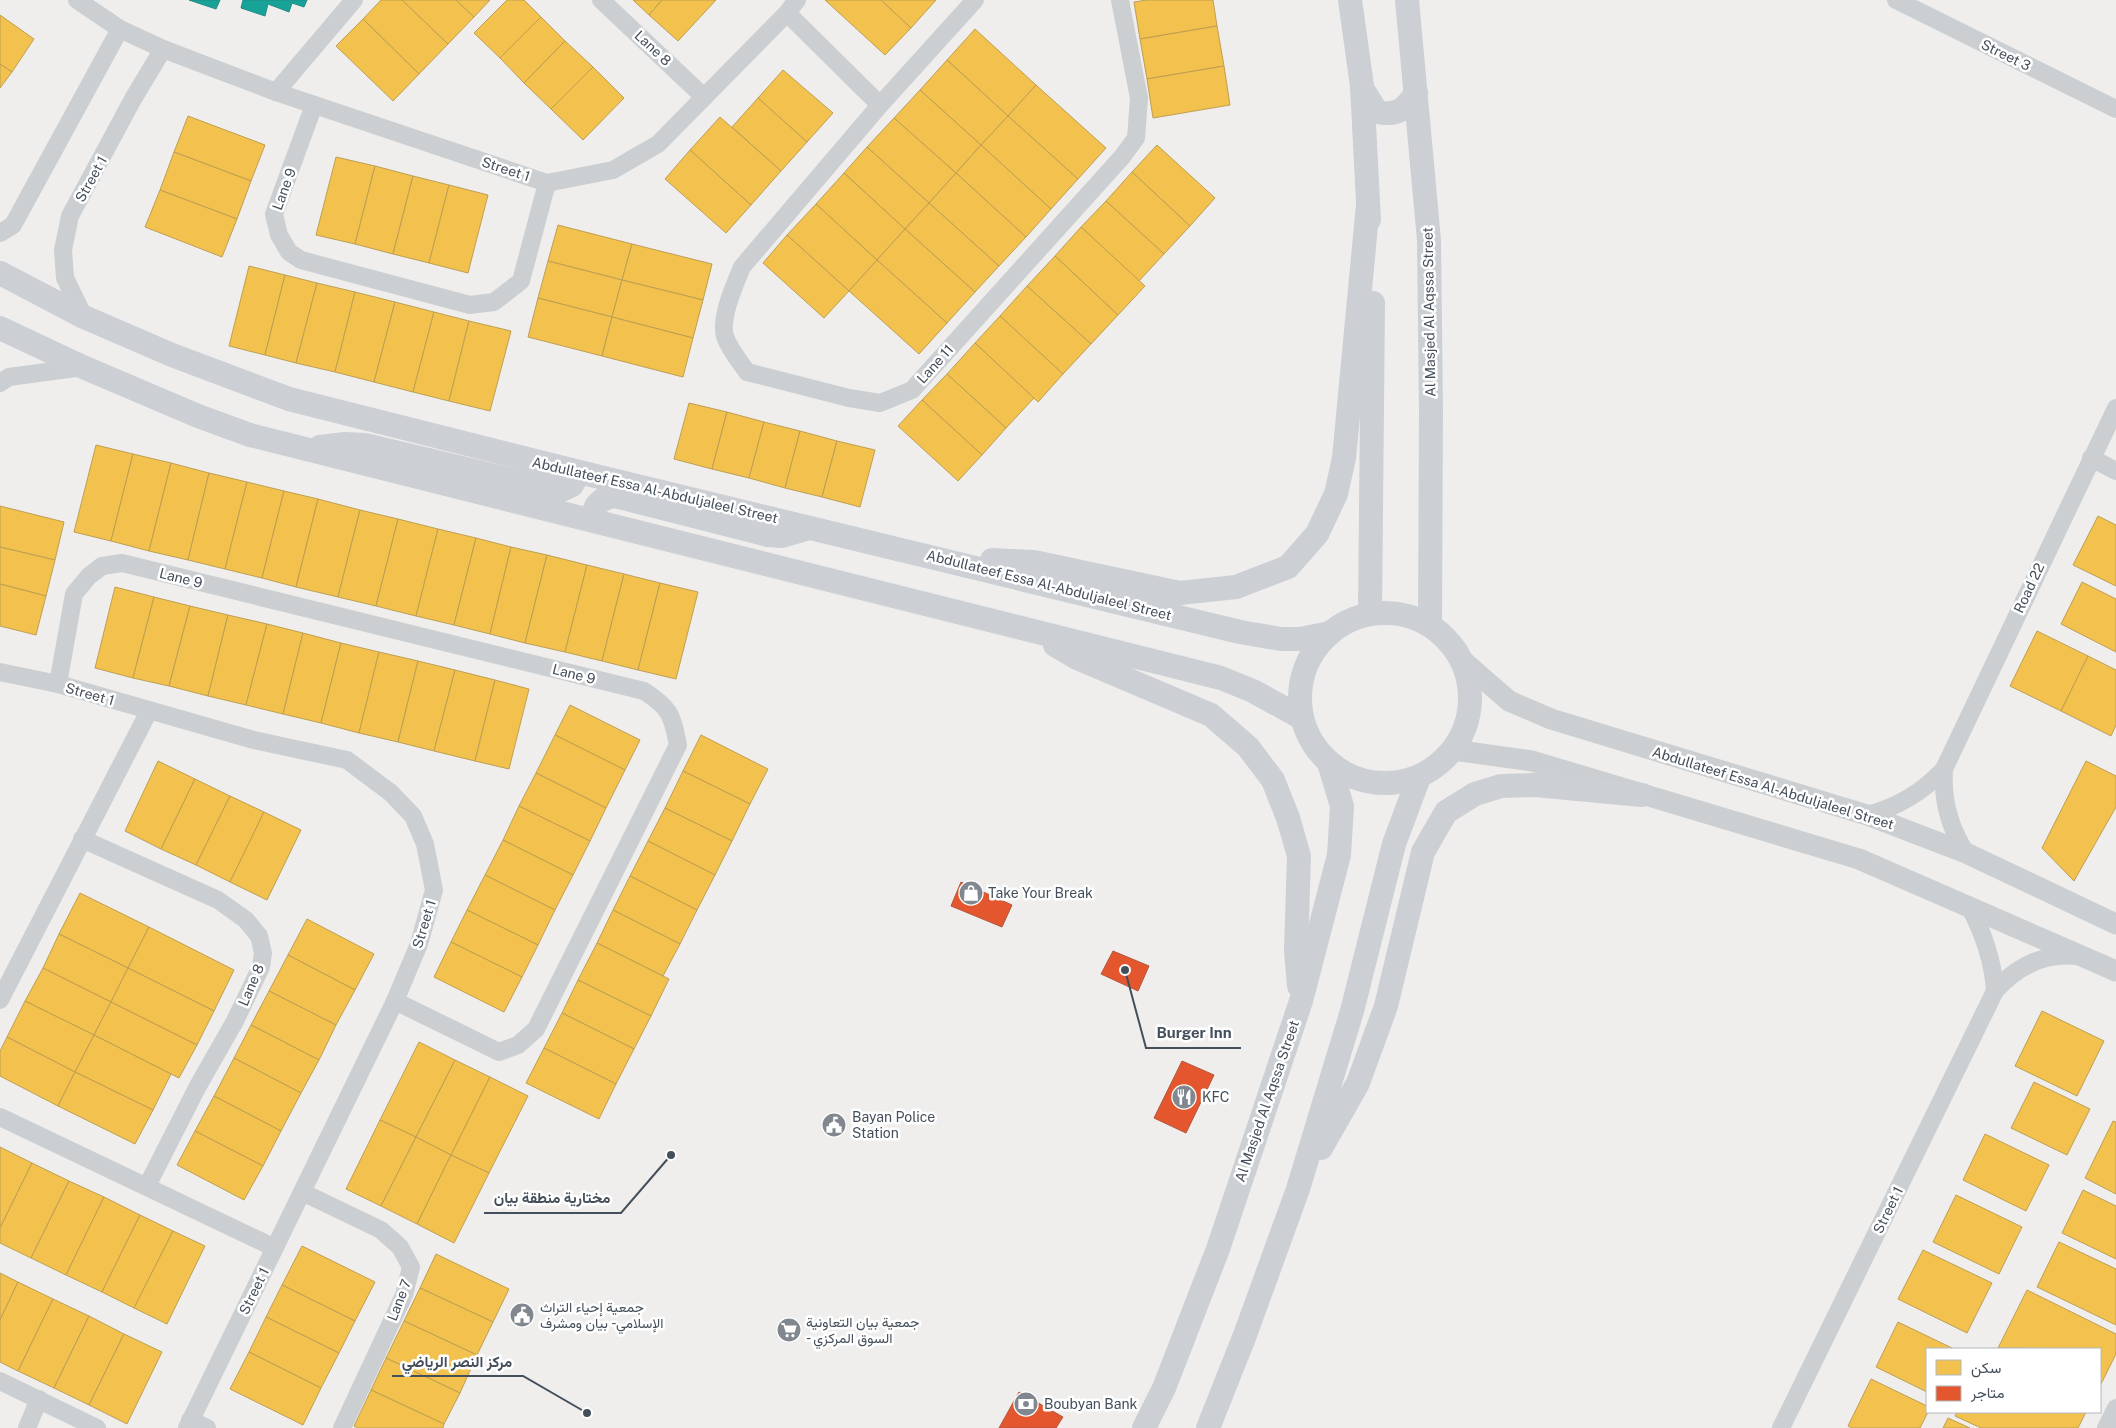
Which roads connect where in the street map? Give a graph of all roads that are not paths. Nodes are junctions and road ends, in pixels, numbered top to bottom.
1 (76, 0) edge
2 (354, 0) edge
3 (601, 0) edge
4 (975, 0) edge
5 (1120, 0) edge
6 (1350, 0) edge
7 (1407, 0) edge
8 (1896, 0) edge
9 (792, 6) edge
10 (120, 29) junction
11 (163, 49) junction
12 (1362, 86) junction
13 (276, 92) junction
14 (1416, 93) junction
15 (704, 97) junction
16 (314, 105) junction
17 (880, 106) junction
18 (2116, 109) edge
19 (547, 183) junction
20 (1368, 205) junction
21 (0, 233) edge
22 (0, 273) edge
23 (84, 317) junction
24 (0, 328) edge
25 (83, 367) junction
26 (0, 383) edge
27 (2116, 408) edge
28 (306, 450) junction
29 (2091, 458) junction
30 (2116, 471) edge
31 (579, 472) junction
32 (594, 521) junction
33 (811, 527) junction
34 (939, 558) junction
35 (1370, 614) junction
36 (1430, 625) junction
37 (1023, 628) junction
38 (1330, 633) junction
39 (1462, 660) junction
40 (0, 672) edge
41 (58, 684) junction
42 (149, 711) junction
43 (1302, 718) junction
44 (1454, 750) junction
45 (1329, 763) junction
46 (1944, 769) junction
47 (1418, 777) junction
48 (1642, 795) junction
49 (1867, 815) junction
50 (82, 839) junction
51 (1966, 854) junction
52 (1969, 906) junction
53 (2116, 924) edge
54 (2089, 958) junction
55 (2116, 971) edge
56 (1995, 991) junction
57 (0, 1000) edge
58 (395, 1001) junction
59 (1301, 1001) junction
60 (0, 1116) edge
61 (147, 1186) junction
62 (1298, 1189) junction
63 (302, 1192) junction
64 (275, 1248) junction
65 (0, 1380) edge
66 (39, 1400) junction
67 (2116, 1408) edge
68 (189, 1424) edge
69 (27, 1428) edge
70 (97, 1428) edge
71 (207, 1428) edge
72 (342, 1428) edge
73 (1144, 1428) edge
74 (1208, 1428) edge
75 (1781, 1428) edge
76 (2106, 1428) edge

1 - 10 street, Street 1
2 - 13 street
3 - 15 street, Lane 8
4 - 17 street, Lane 11
5 - 17 street, Lane 11
6 - 12 main road
7 - 14 main road, Al Masjed Al Aqssa Street
8 - 18 street, Street 3
9 - 15 street, Street 1
9 - 17 street
10 - 11 street, Street 1
10 - 21 street
11 - 13 street, Street 1
11 - 23 street, Street 1
12 - 14 main road
12 - 20 main road
13 - 16 street, Street 1
14 - 36 main road, Al Masjed Al Aqssa Street
15 - 19 street, Street 1
16 - 19 street, Street 1
16 - 19 street, Lane 9
20 - 34 main road
20 - 35 main road
22 - 23 main road, Abdullateef Essa Al-Abduljaleel Street
23 - 31 main road, Abdullateef Essa Al-Abduljaleel Street
24 - 25 main road
25 - 26 street
25 - 28 main road
27 - 29 street, Road 22
28 - 31 main road
28 - 32 main road
29 - 30 street
29 - 46 street, Road 22
31 - 33 main road, Abdullateef Essa Al-Abduljaleel Street
32 - 33 main road
32 - 37 main road
33 - 34 main road, Abdullateef Essa Al-Abduljaleel Street
34 - 38 main road, Abdullateef Essa Al-Abduljaleel Street
35 - 36 main road
35 - 38 main road
36 - 39 main road
37 - 43 main road
37 - 59 main road
38 - 43 main road
39 - 44 main road
39 - 49 street, Abdullateef Essa Al-Abduljaleel Street
40 - 41 street, Street 1
41 - 42 street, Street 1
41 - 58 street, Lane 9
42 - 50 street
42 - 58 street, Street 1
43 - 45 main road
44 - 47 main road
44 - 48 street
45 - 47 main road
45 - 59 main road, Al Masjed Al Aqssa Street
46 - 49 street, Road 22
46 - 51 street, Road 22
47 - 62 main road
48 - 52 street
48 - 62 main road
49 - 51 street, Abdullateef Essa Al-Abduljaleel Street
50 - 57 street
50 - 61 street, Lane 8
51 - 53 street, Abdullateef Essa Al-Abduljaleel Street
52 - 54 street
52 - 56 street
54 - 55 street
54 - 56 street, Street 1
56 - 75 street, Street 1
58 - 63 street, Street 1
59 - 73 main road, Al Masjed Al Aqssa Street
60 - 61 street
61 - 64 street
62 - 74 main road
63 - 64 street, Street 1
63 - 72 street, Lane 7
64 - 68 street, Street 1
65 - 66 street
66 - 69 street
66 - 70 street
67 - 76 street
68 - 71 street

